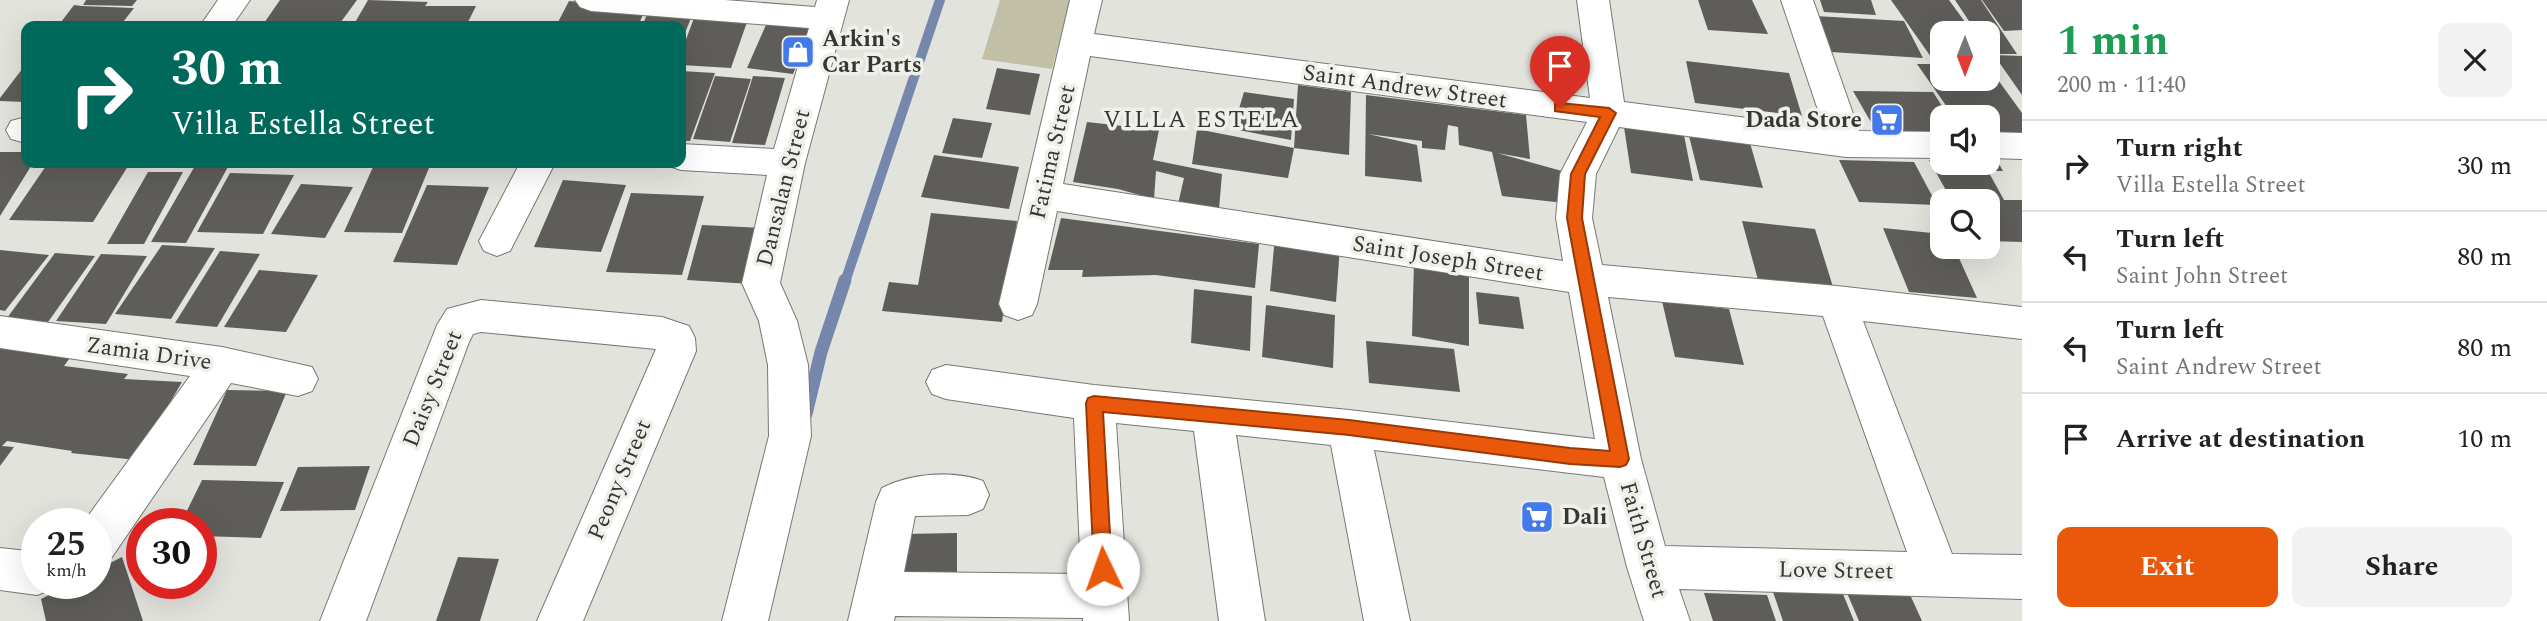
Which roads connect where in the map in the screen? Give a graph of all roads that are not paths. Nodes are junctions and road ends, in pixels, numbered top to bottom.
1 (234, 0) edge
2 (591, 0) edge
3 (1086, 0) edge
4 (1593, 0) edge
5 (1797, 0) edge
6 (831, 9) edge
7 (219, 21) edge
8 (1077, 43) junction
9 (1609, 113) junction
10 (1846, 145) junction
11 (1930, 145) edge
12 (2000, 145) edge
13 (2022, 146) edge
14 (686, 157) edge
15 (787, 163) junction
16 (534, 168) edge
17 (1044, 195) junction
18 (497, 241) dead end
19 (1584, 279) junction
20 (1837, 302) junction
21 (1018, 304) dead end
22 (2022, 323) edge
23 (0, 332) edge
24 (675, 338) joint
25 (222, 364) junction
26 (298, 379) dead end
27 (946, 382) dead end
28 (1094, 403) junction
29 (1213, 417) junction
30 (1349, 428) junction
31 (1620, 459) junction
32 (968, 495) dead end
33 (112, 519) edge
34 (1649, 567) junction
35 (0, 569) edge
36 (21, 572) edge
37 (1937, 574) junction
38 (2022, 577) edge
39 (875, 608) edge
40 (1105, 609) edge
41 (343, 621) edge
42 (560, 621) edge
43 (745, 621) edge
44 (1242, 621) edge
45 (1387, 621) edge
46 (1667, 621) edge

1 - 7 street
2 - 6 street
3 - 8 street, Fatima Street
4 - 9 street
5 - 10 street
6 - 15 street, Dansalan Street
8 - 9 street, Saint Andrew Street
8 - 17 street, Fatima Street
9 - 10 street, Saint Andrew Street
9 - 19 street, Faith Street
10 - 11 street, Saint Andrew Street
12 - 13 street
14 - 15 street
15 - 43 street, Dansalan Street
16 - 18 street
17 - 19 street, Saint Joseph Street
17 - 21 street, Fatima Street
19 - 20 street, Saint Joseph Street
19 - 31 street, Faith Street
20 - 22 street, Saint Joseph Street
20 - 37 street
23 - 25 street, Zamia Drive
24 - 41 street, Daisy Street
24 - 42 street, Peony Street
25 - 26 street, Zamia Drive
25 - 33 street
27 - 28 street
28 - 29 street
28 - 40 street
29 - 30 street
29 - 44 street
30 - 31 street
30 - 45 street
31 - 34 street, Faith Street
32 - 39 street
34 - 37 street, Love Street
34 - 46 street, Faith Street
35 - 36 street
37 - 38 street, Love Street
39 - 40 street

